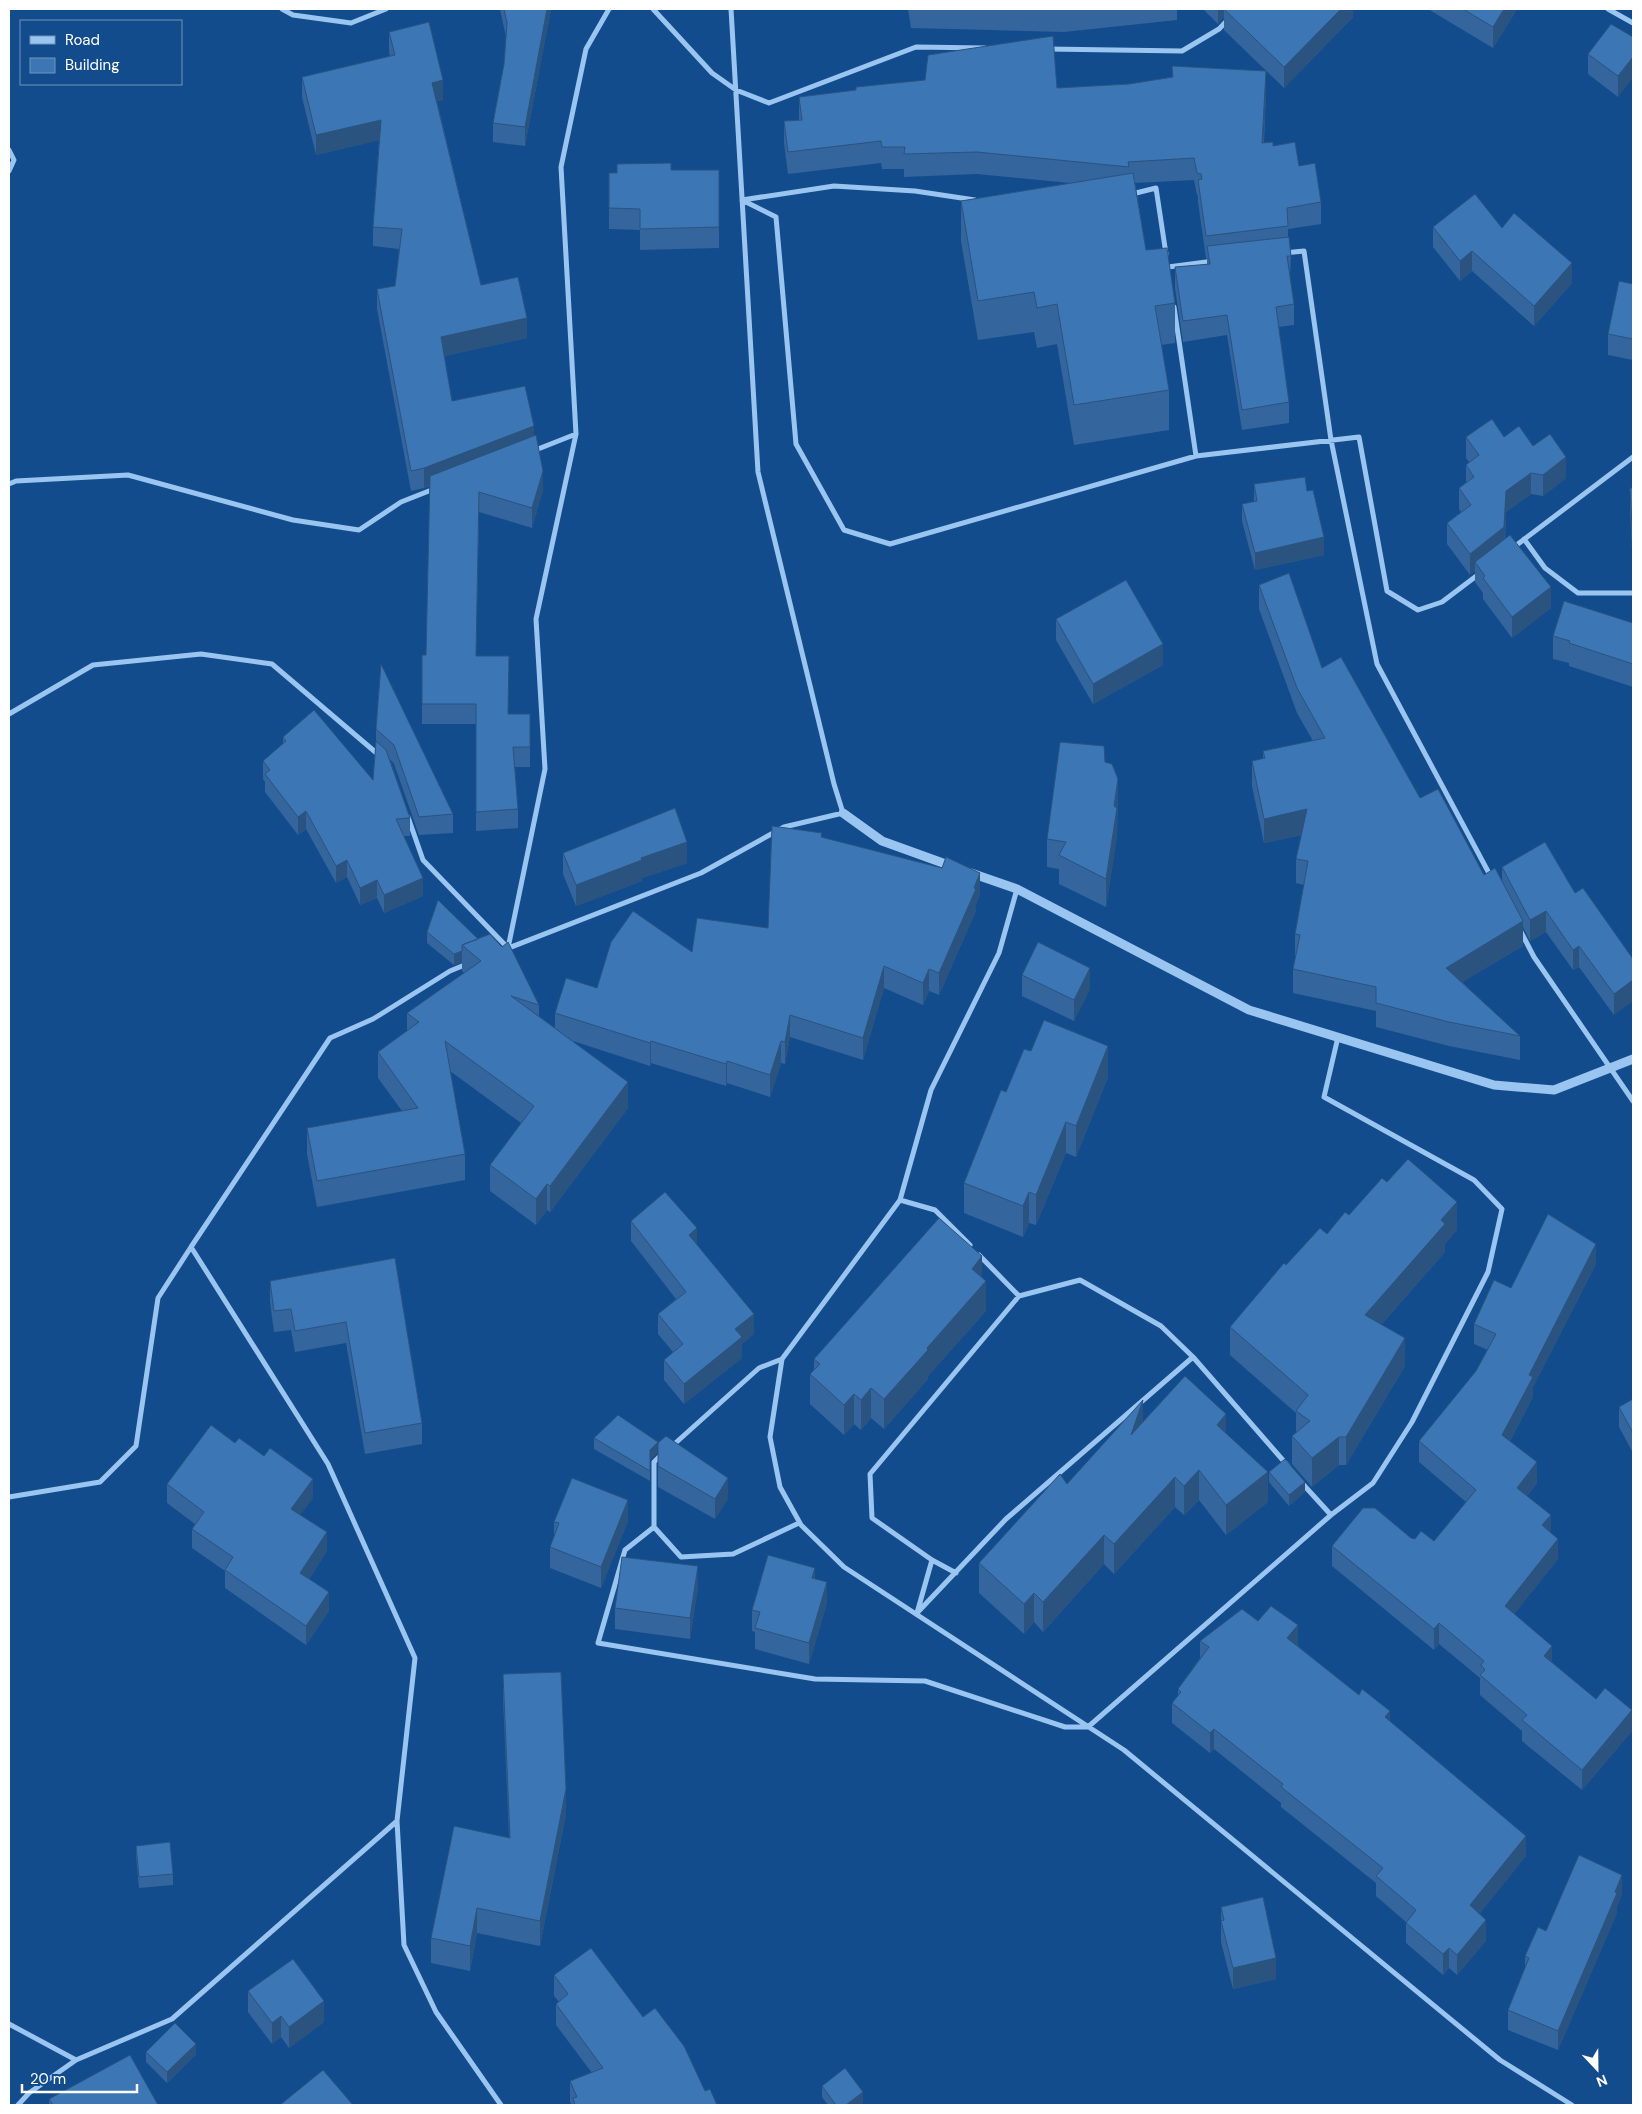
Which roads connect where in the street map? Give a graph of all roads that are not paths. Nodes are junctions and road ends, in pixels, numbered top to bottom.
1 (282, 9) edge
2 (386, 9) edge
3 (609, 9) edge
4 (653, 9) edge
5 (731, 9) edge
6 (1238, 9) edge
7 (1608, 9) edge
8 (1633, 23) edge
9 (995, 48) edge
10 (1044, 49) edge
11 (736, 90) junction
12 (9, 150) edge
13 (9, 171) edge
14 (1130, 195) edge
15 (742, 200) junction
16 (983, 202) edge
17 (1275, 254) edge
18 (1217, 261) edge
19 (1168, 267) junction
20 (1170, 276) edge
21 (1172, 295) edge
22 (576, 434) junction
23 (1331, 440) junction
24 (530, 452) edge
25 (1196, 456) junction
26 (1633, 457) edge
27 (9, 484) edge
28 (438, 488) edge
29 (1524, 539) junction
30 (1509, 550) edge
31 (1487, 568) edge
32 (1633, 593) edge
33 (9, 714) edge
34 (383, 759) edge
35 (405, 809) edge
36 (843, 813) junction
37 (1492, 879) edge
38 (1017, 889) junction
39 (1516, 922) edge
40 (508, 948) junction
41 (500, 952) edge
42 (474, 961) edge
43 (1338, 1037) junction
44 (1633, 1059) edge
45 (1609, 1068) junction
46 (1633, 1100) edge
47 (900, 1200) junction
48 (191, 1247) junction
49 (1019, 1296) junction
50 (1193, 1357) junction
51 (782, 1359) junction
52 (1291, 1470) edge
53 (1298, 1478) edge
54 (9, 1497) edge
55 (1331, 1515) junction
56 (799, 1523) junction
57 (654, 1528) junction
58 (932, 1560) junction
59 (956, 1572) junction
60 (917, 1613) junction
61 (1088, 1727) junction
62 (398, 1821) junction
63 (9, 2024) edge
64 (76, 2060) junction
65 (18, 2105) edge
66 (501, 2105) edge
67 (1572, 2105) edge

1 - 2 street
3 - 22 street
4 - 11 street
5 - 11 street
6 - 10 street
7 - 8 street
9 - 11 street
11 - 15 street
12 - 13 street
14 - 19 street
15 - 16 street
15 - 25 street
15 - 36 street
17 - 23 street
18 - 19 street
19 - 20 street
21 - 25 street
22 - 24 street
22 - 40 street
23 - 25 street
23 - 31 street
23 - 37 street
26 - 29 street
27 - 28 street
29 - 30 street
29 - 32 street
33 - 34 street
35 - 40 street
36 - 38 street
36 - 40 street
38 - 43 street
38 - 47 street
39 - 45 street
40 - 41 street
42 - 48 street
43 - 45 street
43 - 55 street
44 - 45 street
45 - 46 street
47 - 49 street
47 - 51 street
48 - 54 street
48 - 62 street
49 - 50 street
49 - 58 street
50 - 52 street
50 - 59 street
51 - 56 street
51 - 57 street
53 - 55 street
55 - 61 street
56 - 57 street
56 - 60 street
57 - 61 street
58 - 59 street
58 - 60 street
59 - 60 street
60 - 61 street
61 - 67 street
62 - 64 street
62 - 66 street
63 - 64 street
64 - 65 street

